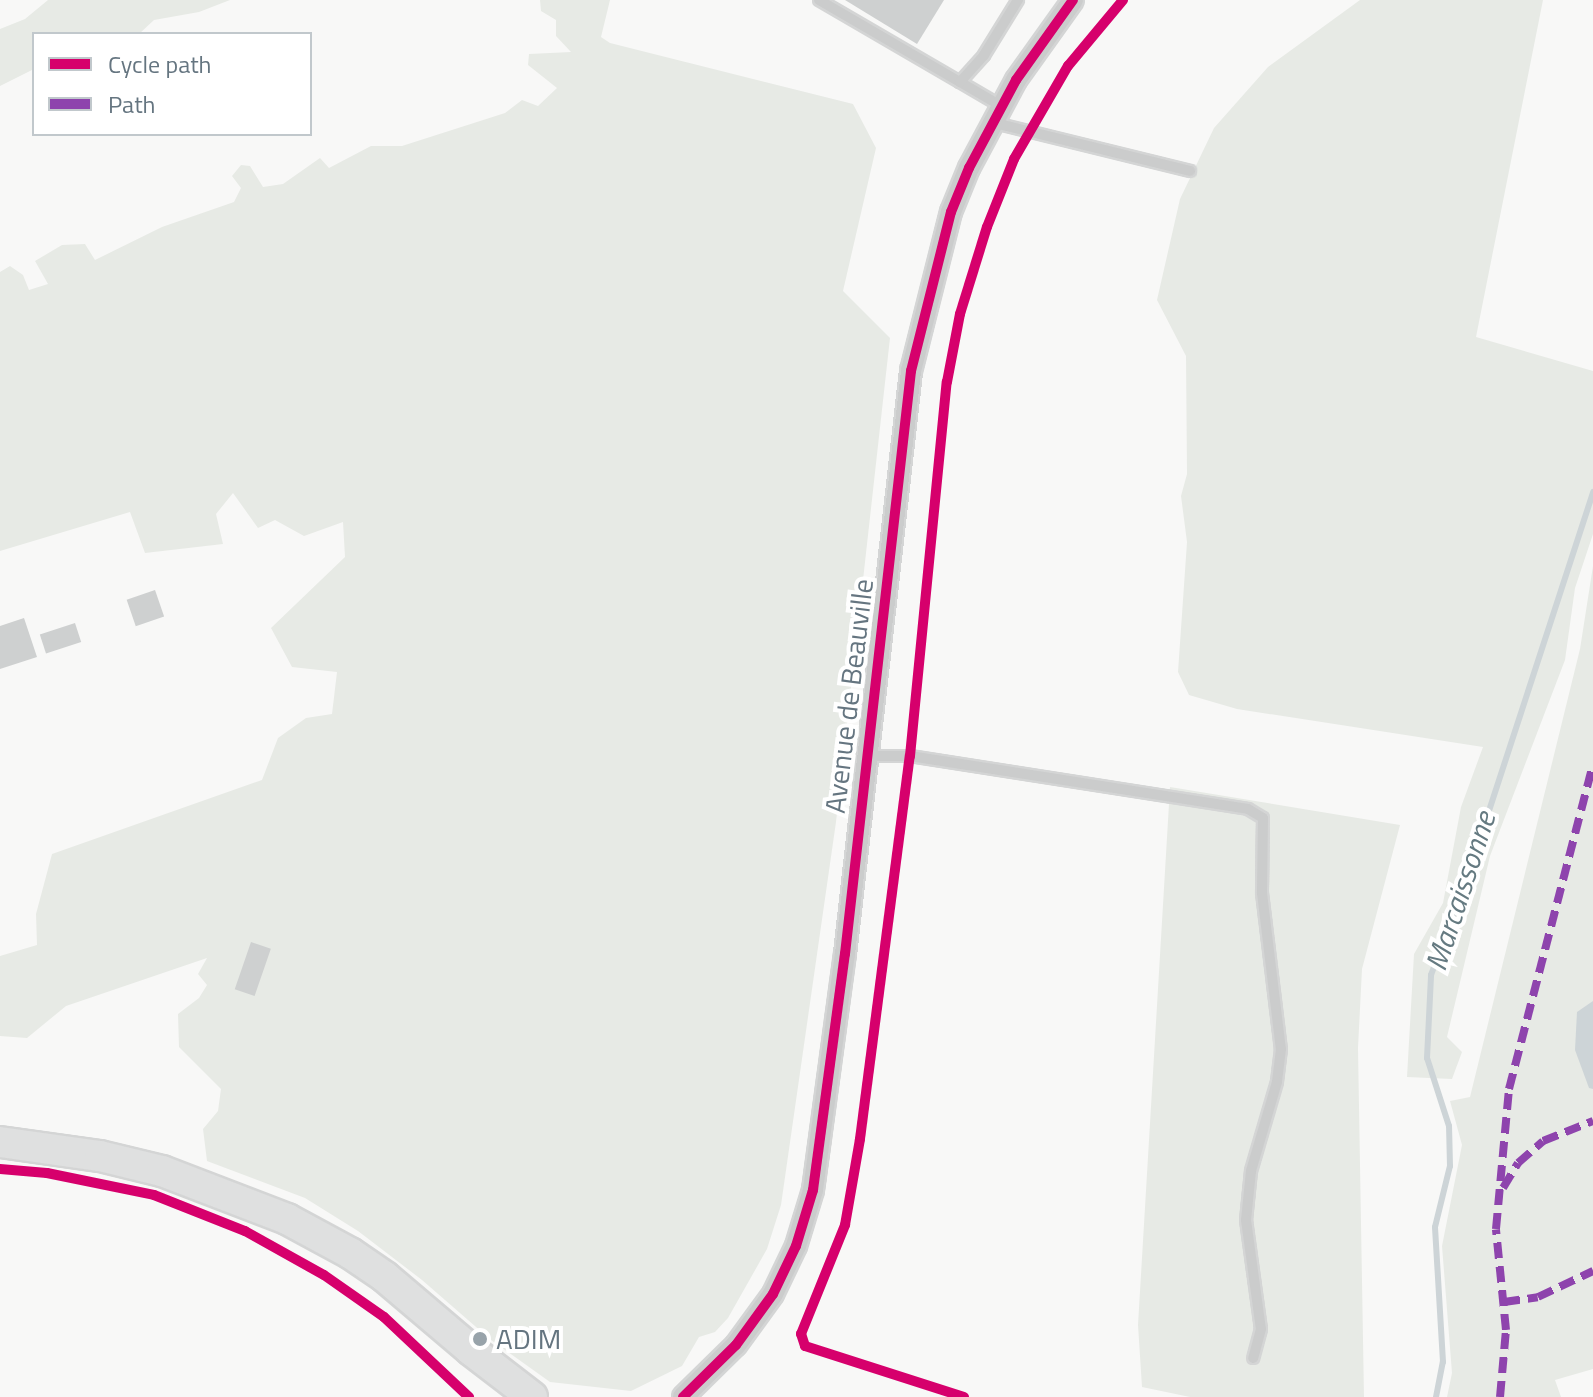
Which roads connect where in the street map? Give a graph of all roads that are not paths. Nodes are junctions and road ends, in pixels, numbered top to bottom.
1 (819, 0) edge
2 (1018, 0) edge
3 (1073, 0) edge
4 (960, 82) junction
5 (996, 114) junction
6 (1190, 171) dead end
7 (865, 756) junction
8 (0, 1142) edge
9 (471, 1350) junction
10 (1253, 1358) dead end
11 (680, 1396) edge
12 (499, 1397) edge
13 (532, 1397) edge

1 - 4 lane
2 - 4 lane
3 - 5 street, Avenue de Beauville
4 - 5 lane
5 - 6 lane
5 - 7 street, Avenue de Beauville
7 - 10 lane
7 - 11 street, Avenue de Beauville
8 - 9 main road
9 - 12 main road
9 - 13 main road

